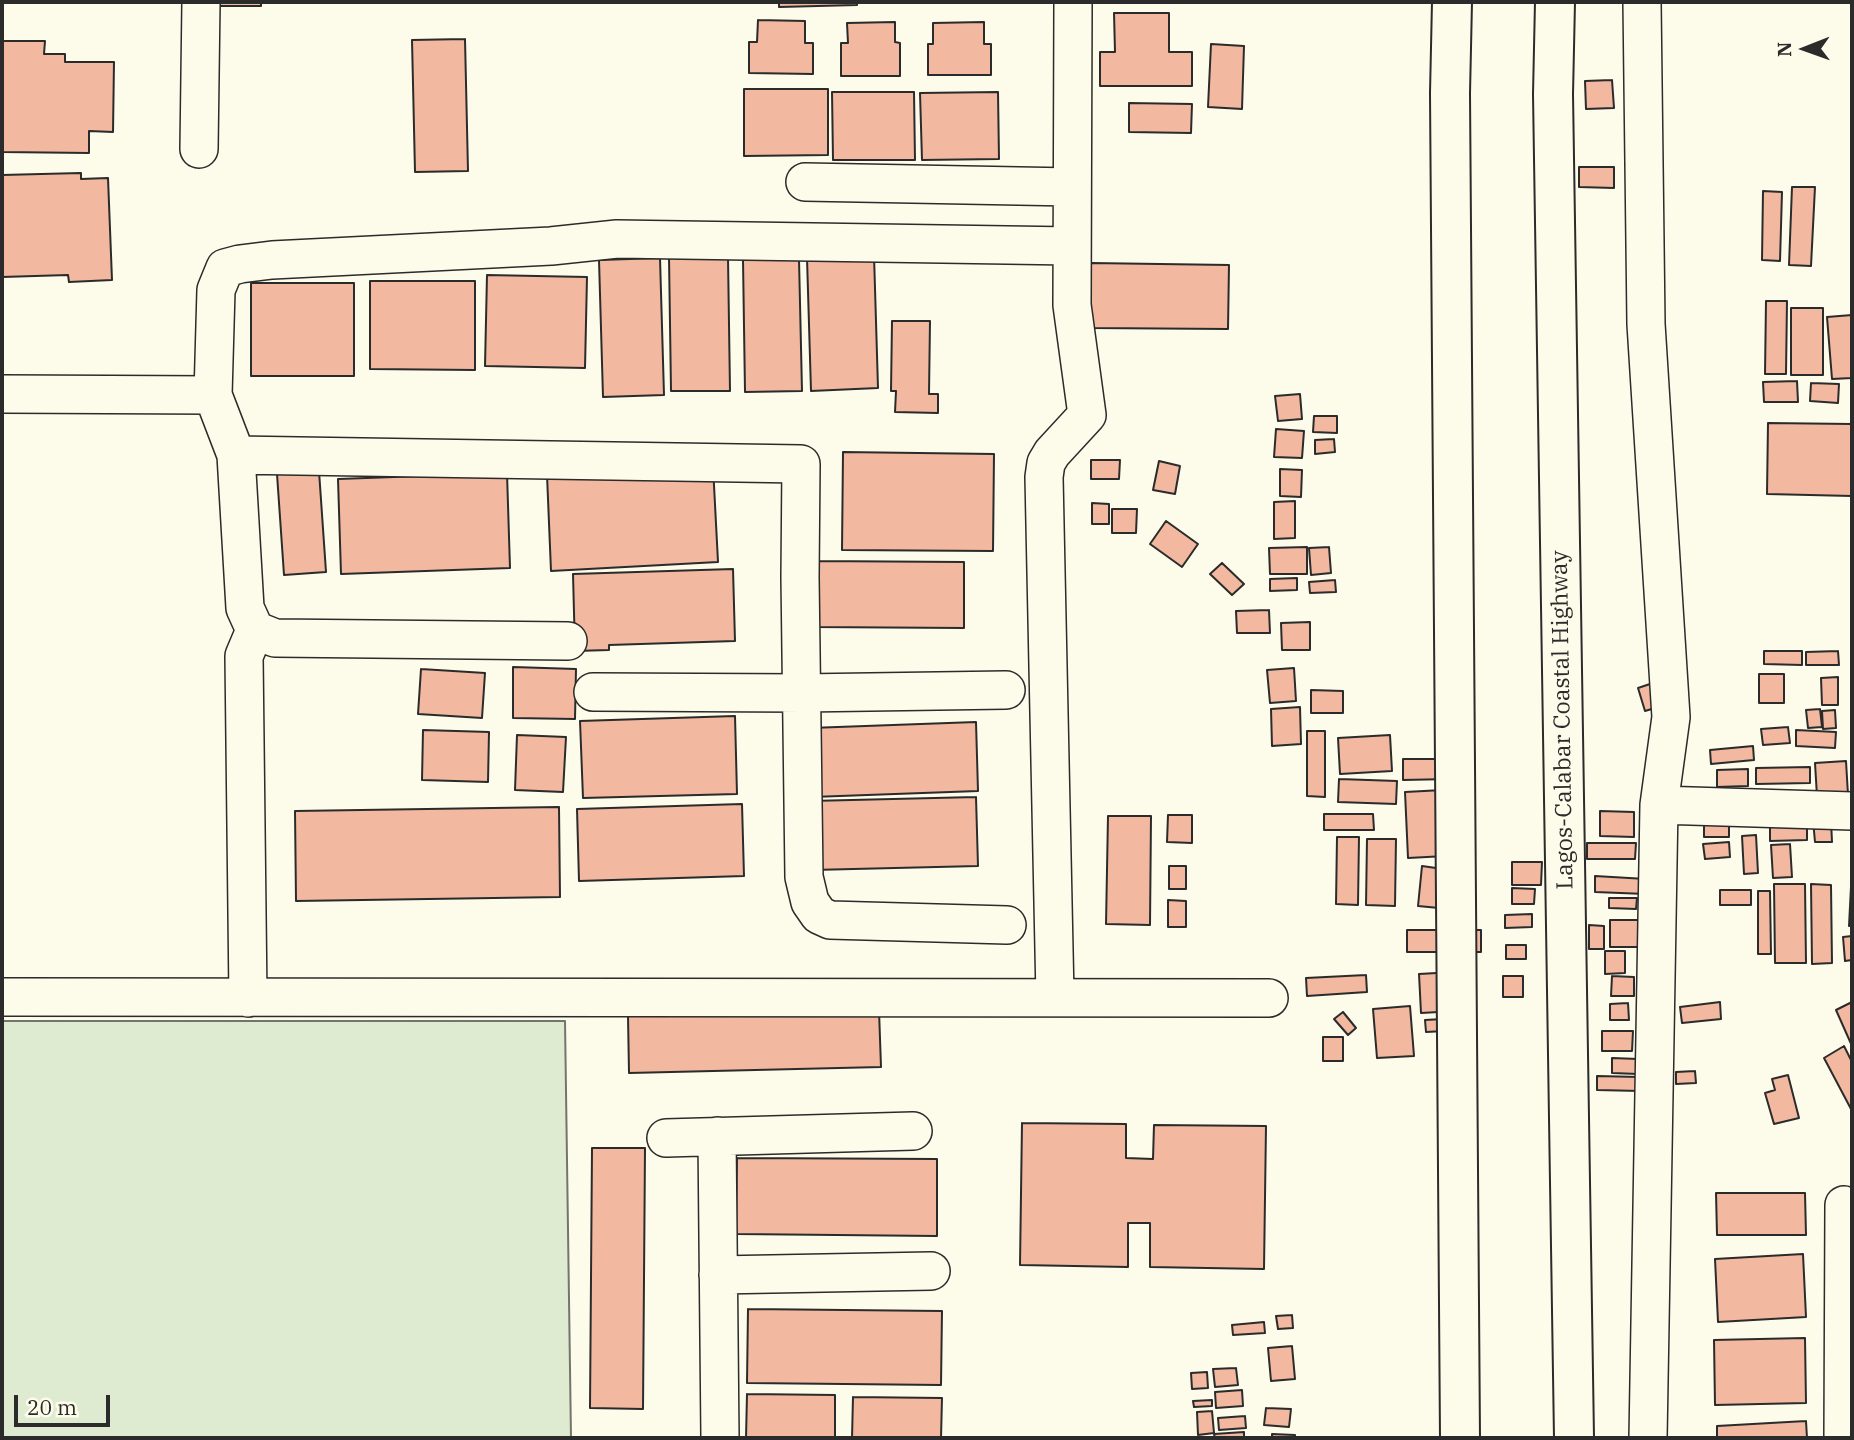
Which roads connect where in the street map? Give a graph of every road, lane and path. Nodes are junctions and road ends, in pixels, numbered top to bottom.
1 (201, 2) edge
2 (1073, 2) edge
3 (1452, 2) edge
4 (1555, 2) edge
5 (1642, 2) edge
6 (199, 149) dead end
7 (805, 182) dead end
8 (1072, 187) junction
9 (1072, 246) junction
10 (2, 394) edge
11 (214, 395) junction
12 (236, 455) junction
13 (255, 630) junction
14 (568, 641) dead end
15 (1006, 690) dead end
16 (593, 692) dead end
17 (802, 692) junction
18 (1659, 805) junction
19 (1852, 811) edge
20 (1007, 925) dead end
21 (2, 997) edge
22 (1055, 997) junction
23 (248, 998) junction
24 (1269, 998) dead end
25 (913, 1131) dead end
26 (717, 1136) junction
27 (666, 1138) dead end
28 (1844, 1205) dead end
29 (931, 1271) dead end
30 (718, 1275) junction
31 (719, 1438) edge
32 (1460, 1438) edge
33 (1574, 1438) edge
34 (1648, 1438) edge
35 (1843, 1438) edge

1 - 6 street
2 - 8 street
3 - 32 highway
4 - 33 highway, Lagos-Calabar Coastal Highway
5 - 18 street
7 - 8 street
8 - 9 street
9 - 11 street
9 - 22 street
10 - 11 street
11 - 12 street
12 - 13 street
12 - 17 street
13 - 14 street
13 - 23 street
15 - 17 street
16 - 17 street
17 - 20 street
18 - 19 street
18 - 34 street
21 - 23 street
22 - 23 street
22 - 24 street
25 - 26 street
26 - 27 street
26 - 30 street
28 - 35 street
29 - 30 street
30 - 31 street

